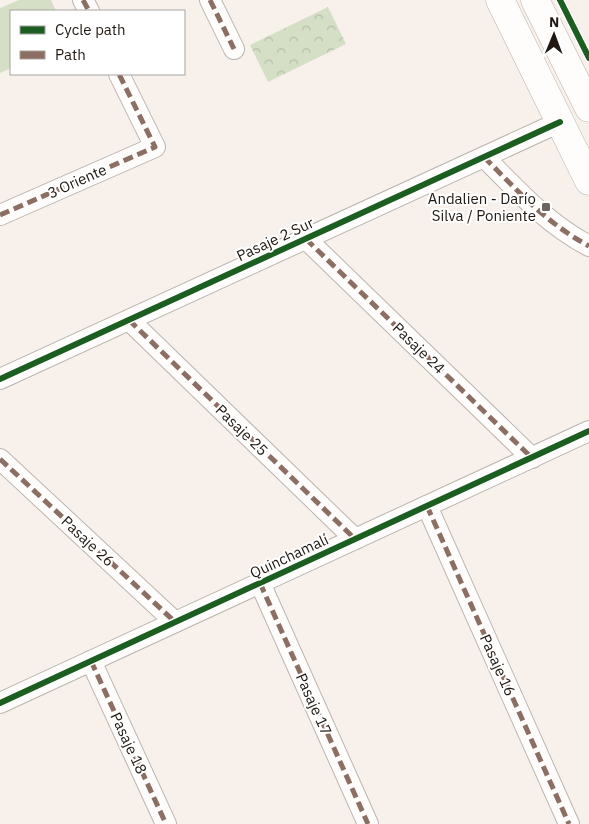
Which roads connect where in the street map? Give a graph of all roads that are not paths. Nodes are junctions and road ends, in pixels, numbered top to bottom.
1 (210, 0) edge
2 (500, 0) edge
3 (535, 0) edge
4 (234, 49) dead end
5 (120, 75) edge
6 (586, 93) edge
7 (560, 122) junction
8 (484, 157) junction
9 (589, 182) edge
10 (0, 215) edge
11 (306, 239) junction
12 (589, 246) edge
13 (129, 320) junction
14 (0, 379) edge
15 (589, 431) edge
16 (532, 458) junction
17 (0, 459) edge
18 (427, 506) junction
19 (355, 539) junction
20 (260, 583) junction
21 (175, 622) junction
22 (91, 661) junction
23 (0, 703) edge
24 (166, 824) edge
25 (368, 824) edge
26 (569, 824) edge

1 - 4 street
2 - 7 main road
3 - 6 main road
5 - 10 street, 3 Oriente
7 - 8 street, Pasaje 2 Sur
7 - 9 main road
8 - 11 street, Pasaje 2 Sur
8 - 12 street
11 - 13 street, Pasaje 2 Sur
11 - 16 street, Pasaje 24
13 - 14 street, Pasaje 2 Sur
13 - 19 street, Pasaje 25
15 - 16 street, Quinchamalí
16 - 18 street, Quinchamalí
17 - 21 street, Pasaje 26
18 - 19 street, Quinchamalí
18 - 26 street, Pasaje 16
19 - 20 street, Quinchamalí
20 - 21 street, Quinchamalí
20 - 25 street, Pasaje 17
21 - 22 street, Quinchamalí
22 - 23 street, Quinchamalí
22 - 24 street, Pasaje 18

